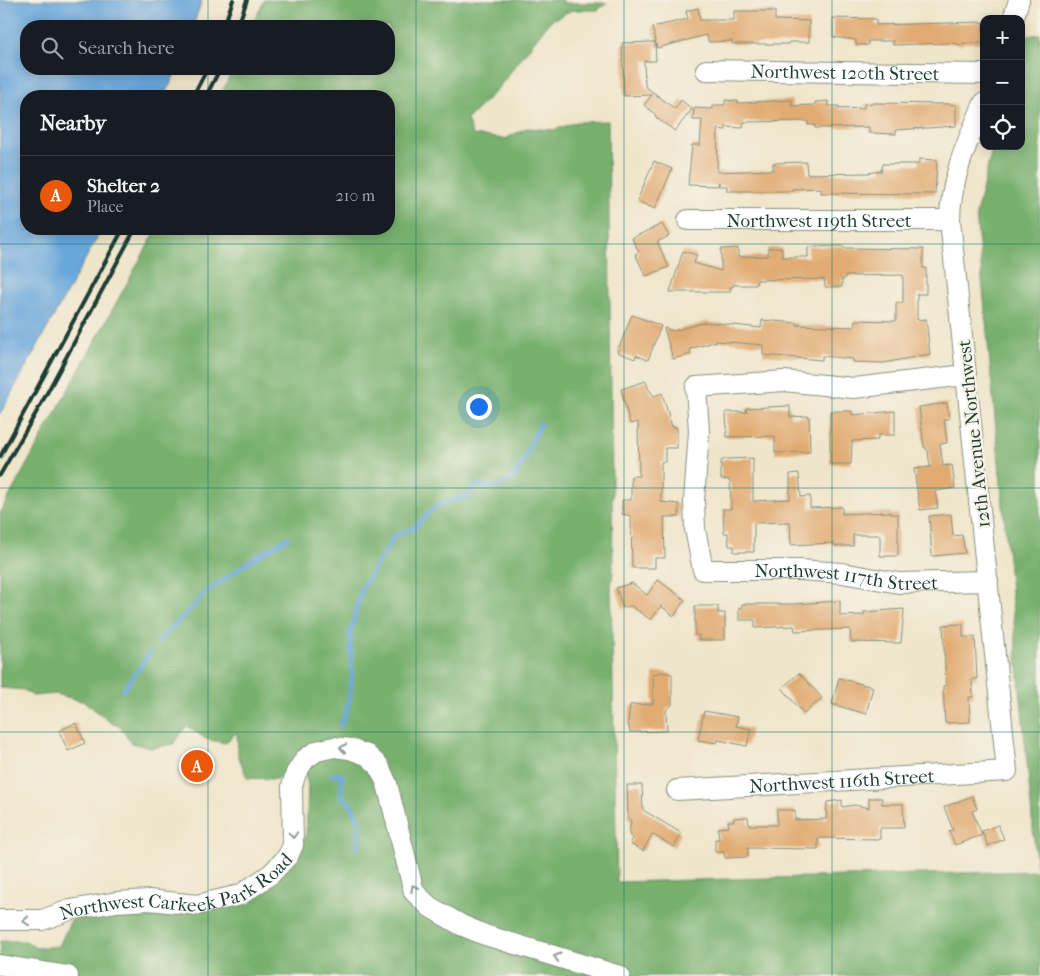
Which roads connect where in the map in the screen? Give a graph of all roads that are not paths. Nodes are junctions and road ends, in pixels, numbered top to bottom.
1 (1019, 0) edge
2 (1014, 15) edge
3 (706, 70) dead end
4 (980, 74) edge
5 (983, 105) edge
6 (688, 220) dead end
7 (950, 220) junction
8 (966, 375) junction
9 (988, 581) junction
10 (1007, 771) joint
11 (677, 790) dead end
12 (0, 920) edge
13 (0, 965) edge
14 (68, 976) edge
15 (620, 976) edge

1 - 2 street
3 - 4 street, Northwest 120th Street
5 - 7 street, 12th Avenue Northwest
6 - 7 street, Northwest 119th Street
7 - 8 street, 12th Avenue Northwest
8 - 9 street, 12th Avenue Northwest
8 - 9 street, Northwest 117th Street
9 - 10 street, 12th Avenue Northwest
10 - 11 street, Northwest 116th Street
15 -> 12 street, Northwest Carkeek Park Road
13 - 14 street

